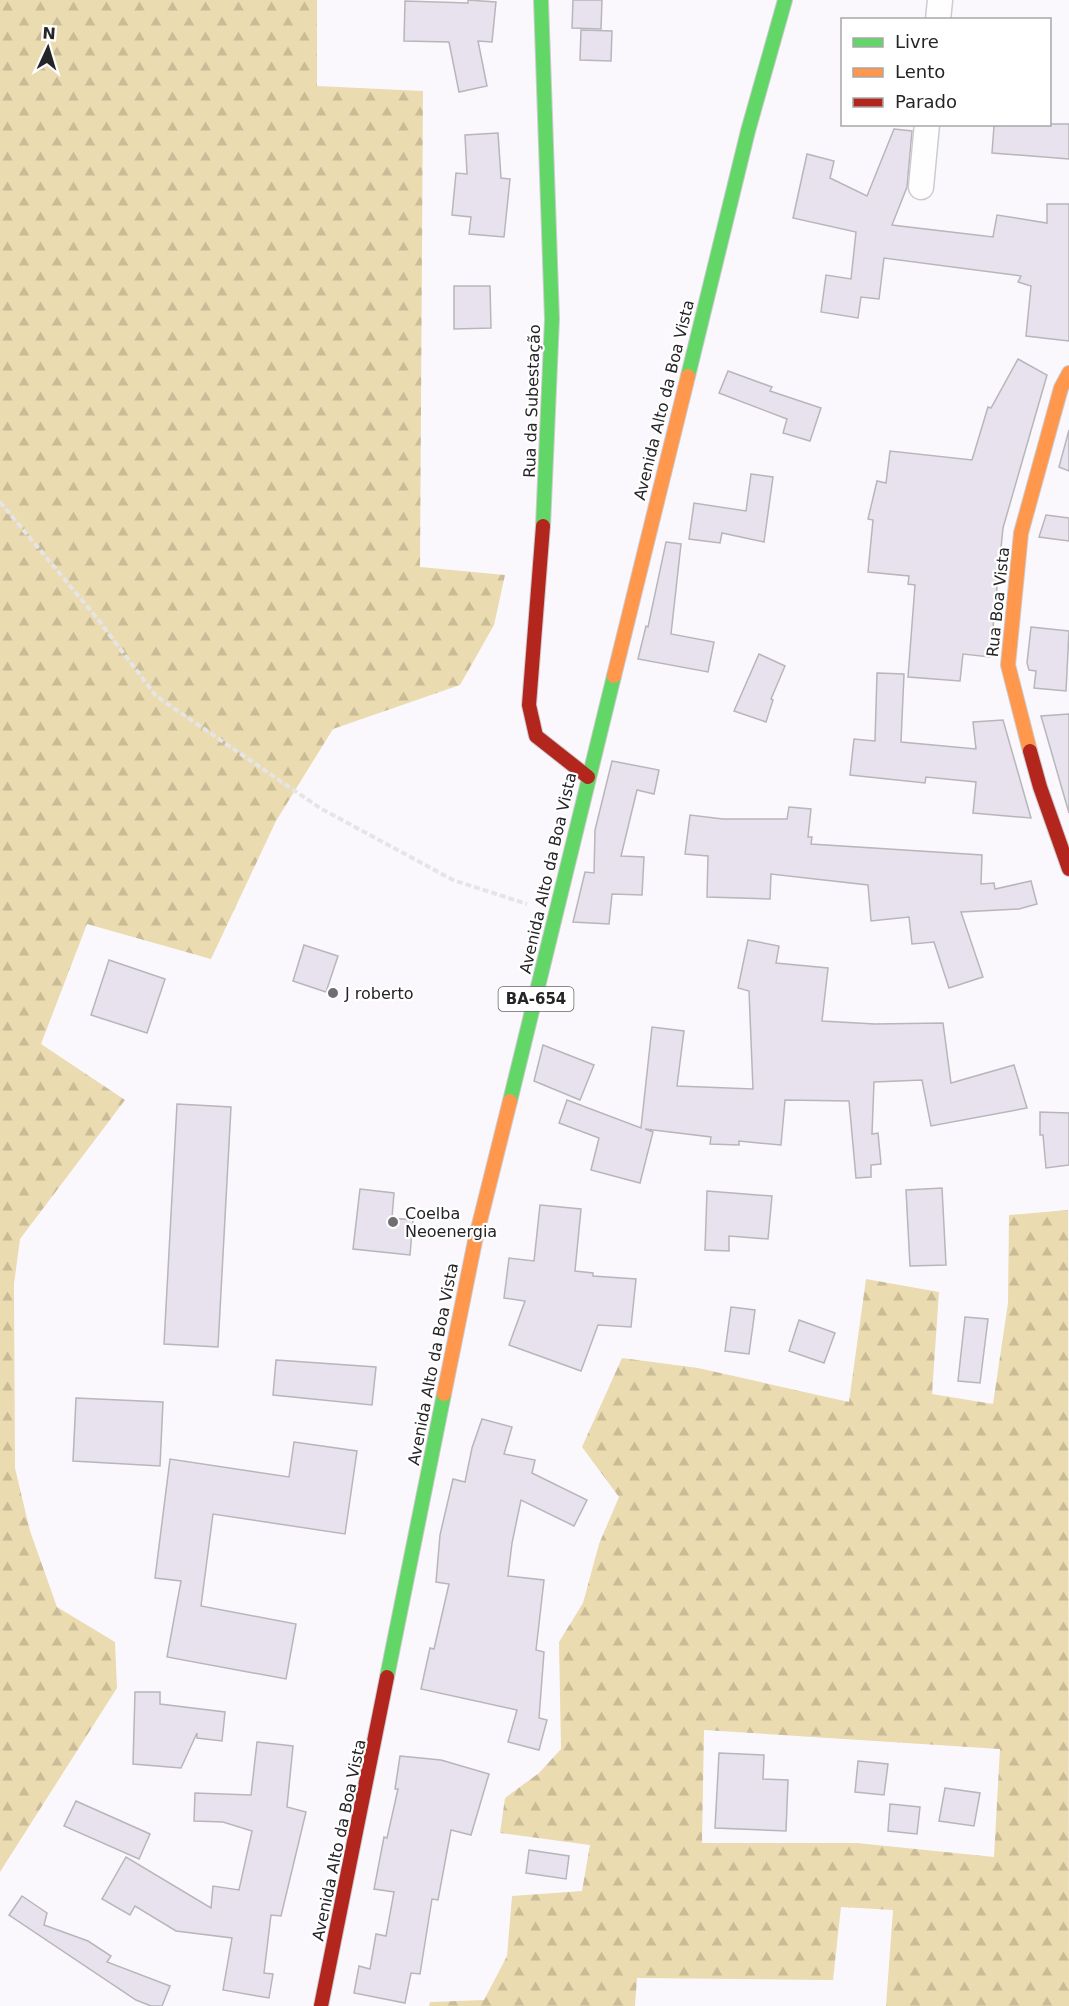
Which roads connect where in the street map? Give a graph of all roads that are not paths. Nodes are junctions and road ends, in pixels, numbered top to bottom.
1 (542, 0) edge
2 (785, 0) edge
3 (940, 0) edge
4 (938, 18) edge
5 (927, 126) edge
6 (921, 187) dead end
7 (1069, 372) edge
8 (588, 777) junction
9 (1069, 868) edge
10 (321, 2006) edge

1 - 8 main road, Rua da Subestação
2 - 8 main road, Avenida Alto da Boa Vista / BA-654
3 - 4 street
5 - 6 street
7 - 9 main road, Rua Boa Vista
8 - 10 main road, Avenida Alto da Boa Vista / BA-654

